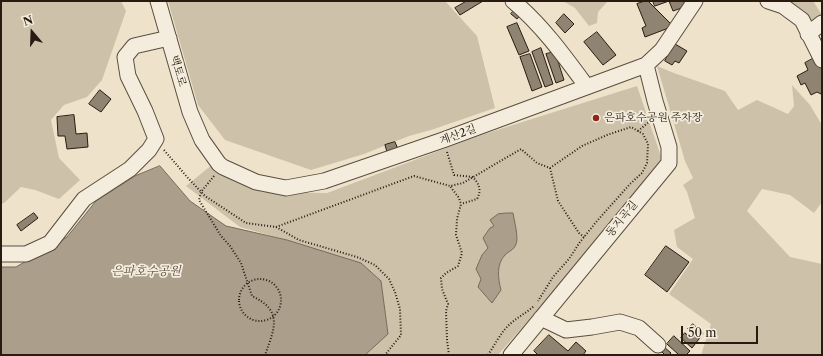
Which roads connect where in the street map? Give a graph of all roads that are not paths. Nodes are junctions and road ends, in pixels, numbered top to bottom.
1 (158, 1) edge
2 (513, 1) edge
3 (695, 1) edge
4 (768, 1) edge
5 (796, 7) edge
6 (822, 23) edge
7 (808, 34) junction
8 (169, 38) junction
9 (822, 60) edge
10 (646, 65) junction
11 (587, 87) junction
12 (202, 140) joint
13 (1, 254) edge
14 (541, 318) junction
15 (658, 345) dead end
16 (511, 355) edge

1 - 8 street, 백토로
2 - 11 street
3 - 10 street, 계산2길
4 - 5 street
5 - 7 street
6 - 7 street
7 - 9 street
8 - 12 street, 백토로
8 - 13 street
10 - 11 street, 계산2길
10 - 14 street, 동지곡길
11 - 12 street, 계산2길
14 - 15 street
14 - 16 street, 동지곡길

